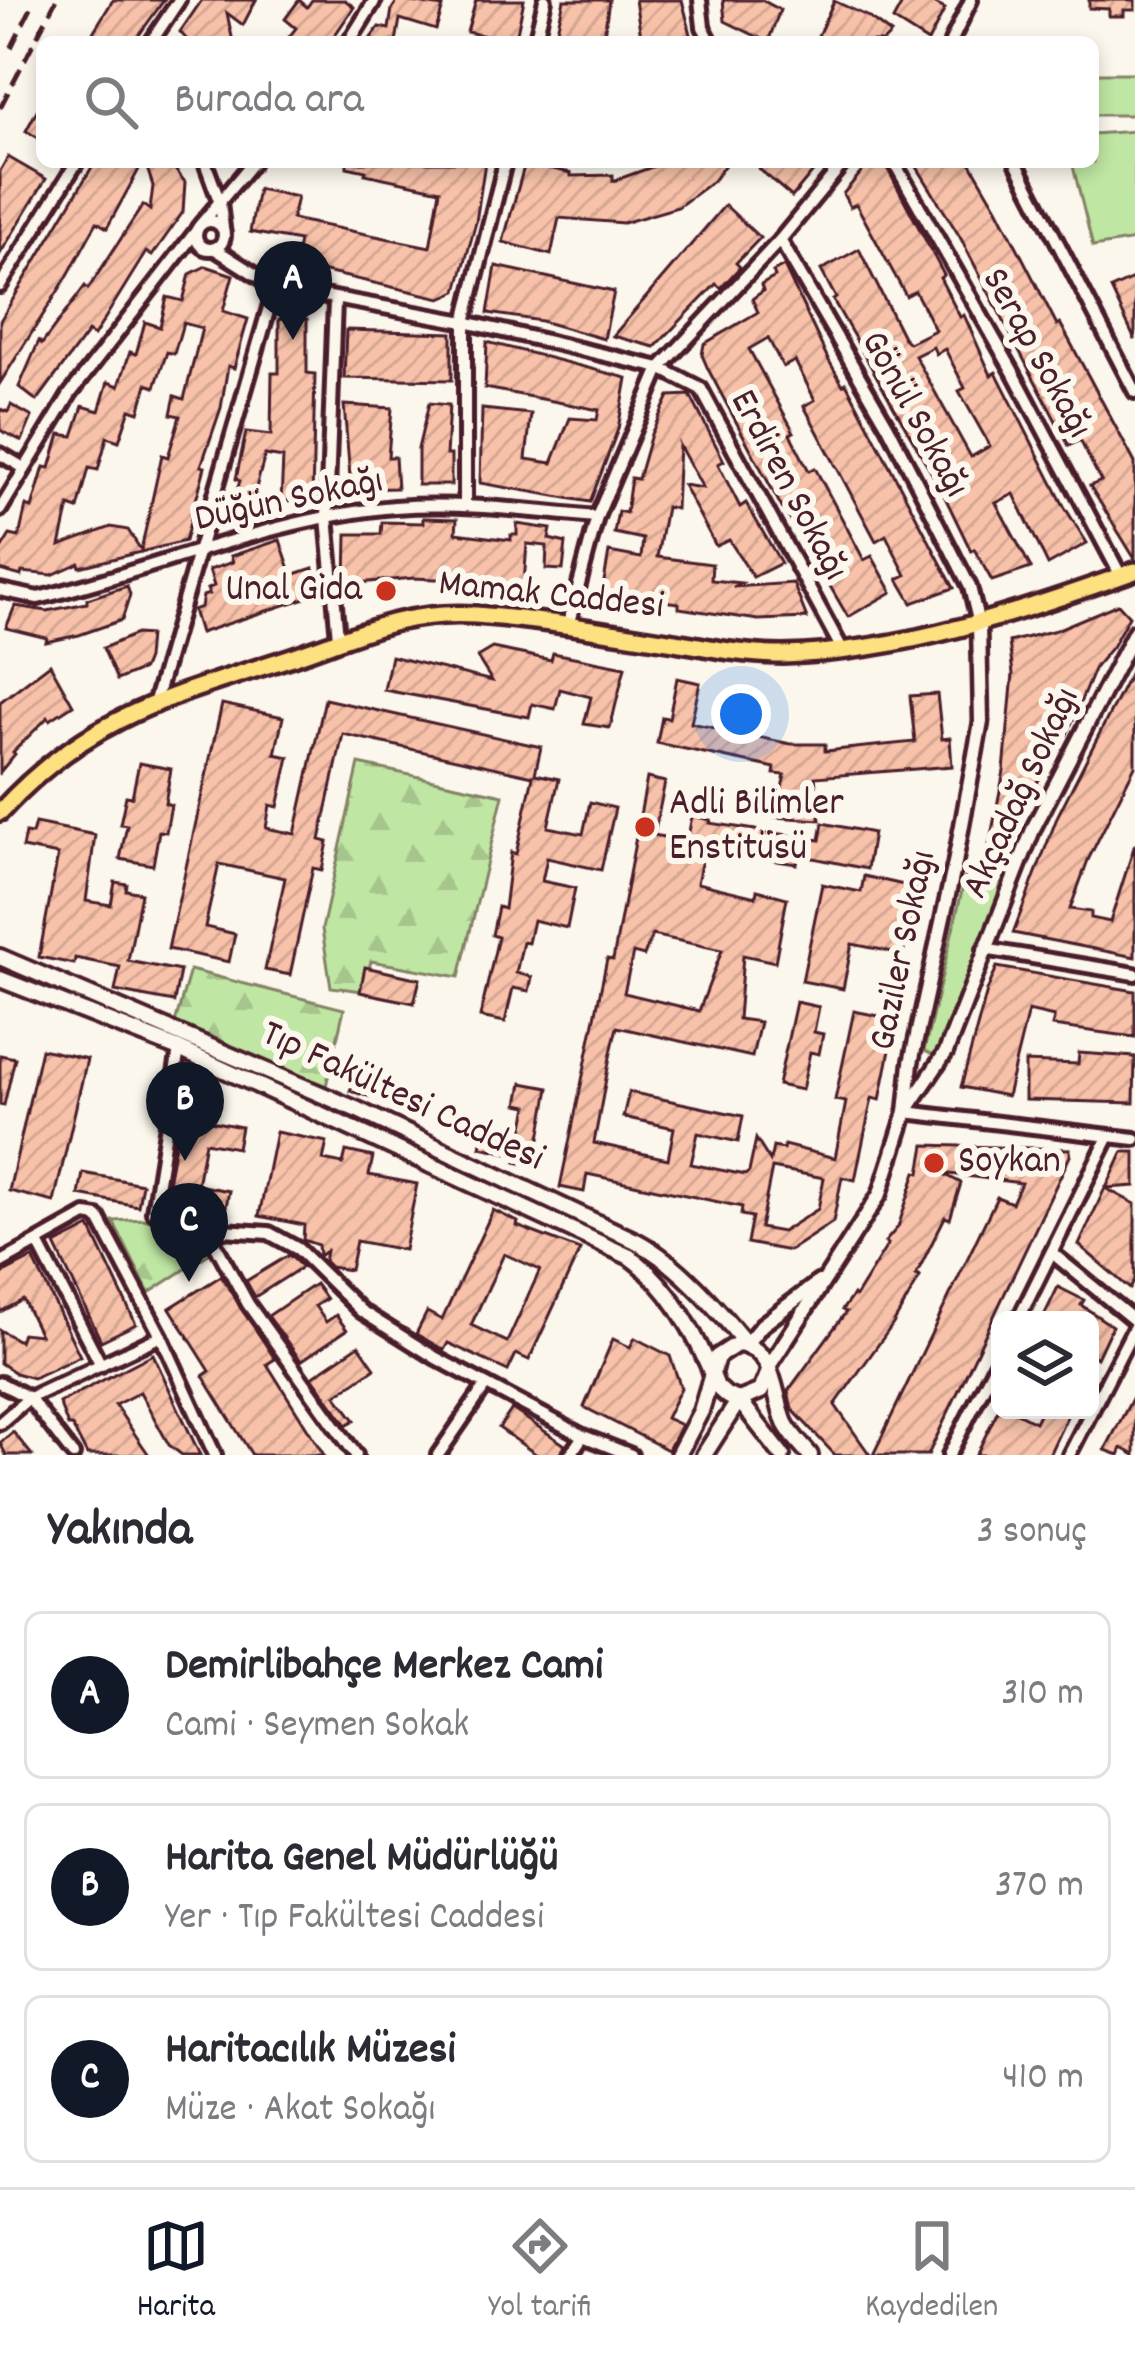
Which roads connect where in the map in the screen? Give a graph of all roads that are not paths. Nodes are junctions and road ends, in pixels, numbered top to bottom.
1 (179, 0) edge
2 (375, 0) edge
3 (545, 0) edge
4 (700, 0) edge
5 (970, 0) edge
6 (158, 36) edge
7 (354, 36) edge
8 (536, 36) edge
9 (708, 36) edge
10 (954, 36) edge
11 (73, 168) edge
12 (207, 168) edge
13 (248, 168) edge
14 (504, 168) edge
15 (839, 168) edge
16 (897, 168) edge
17 (1019, 168) edge
18 (220, 202) junction
19 (198, 228) junction
20 (224, 231) junction
21 (781, 241) junction
22 (182, 248) junction
23 (210, 249) junction
24 (241, 263) junction
25 (0, 286) edge
26 (275, 287) junction
27 (335, 301) junction
28 (465, 322) junction
29 (660, 368) junction
30 (1135, 392) edge
31 (0, 454) edge
32 (25, 468) junction
33 (465, 506) junction
34 (0, 510) edge
35 (327, 517) junction
36 (597, 517) junction
37 (196, 551) junction
38 (1128, 573) edge
39 (0, 590) edge
40 (979, 624) junction
41 (568, 626) junction
42 (1135, 631) edge
43 (338, 638) junction
44 (842, 652) junction
45 (155, 701) junction
46 (0, 812) edge
47 (984, 949) junction
48 (0, 957) edge
49 (1135, 974) edge
50 (0, 979) edge
51 (179, 1049) junction
52 (905, 1112) junction
53 (1108, 1138) junction
54 (1135, 1138) edge
55 (207, 1229) junction
56 (38, 1243) junction
57 (1052, 1253) junction
58 (0, 1263) edge
59 (829, 1274) junction
60 (1023, 1311) edge
61 (1135, 1324) edge
62 (160, 1336) junction
63 (746, 1345) junction
64 (101, 1365) junction
65 (768, 1368) junction
66 (713, 1373) junction
67 (991, 1373) edge
68 (0, 1383) edge
69 (486, 1385) junction
70 (29, 1398) junction
71 (740, 1400) junction
72 (0, 1423) edge
73 (583, 1436) junction
74 (73, 1455) edge
75 (215, 1455) edge
76 (356, 1455) edge
77 (439, 1455) edge
78 (570, 1455) edge
79 (631, 1455) edge
80 (678, 1455) edge
81 (704, 1455) edge
82 (782, 1455) edge
83 (810, 1455) edge
84 (949, 1455) edge
85 (1069, 1455) edge

1 - 6 street
2 - 7 street
3 - 8 street
4 - 9 street
5 - 10 street
11 - 25 street
12 - 18 street
13 - 18 street
14 - 28 street
15 - 21 street
16 - 38 street, Serap Sokağı
17 - 30 street
18 - 19 street
18 - 20 street
19 - 20 street
19 - 22 street
19 - 23 street
20 - 23 street
20 - 24 street
21 - 29 street
21 - 40 street, Gönül Sokağı
22 - 23 street
22 - 32 street
23 - 24 street
24 - 26 street
26 - 27 street
26 - 37 street
27 - 28 street
27 - 35 street
28 - 29 street
28 - 33 street
29 - 36 street
29 - 44 street, Erdiren Sokağı
31 - 32 street
32 - 34 street
33 - 35 street, Düğün Sokağı
33 - 36 street, Düğün Sokağı
35 - 37 street, Düğün Sokağı
35 - 43 street
36 - 41 street
37 - 39 street, Düğün Sokağı
37 - 45 street
38 - 40 main road, Mamak Caddesi
40 - 44 main road, Mamak Caddesi
40 - 52 street, Gaziler Sokağı
41 - 43 main road, Mamak Caddesi
41 - 44 main road, Mamak Caddesi
42 - 47 street, Akçadağ Sokağı
43 - 45 main road, Mamak Caddesi
45 - 46 main road, Mamak Caddesi
47 - 49 street
47 - 52 street, Akçadağ Sokağı
48 - 63 main road, Tıp Fakültesi Caddesi
50 - 51 main road, Tıp Fakültesi Caddesi
51 - 55 street
51 - 66 main road, Tıp Fakültesi Caddesi
52 - 53 street
52 - 59 street, Gaziler Sokağı
53 - 54 street
53 - 57 street
55 - 69 street
55 - 76 street
56 - 58 street
56 - 62 street
56 - 64 street
57 - 60 street
57 - 61 street
59 - 63 street, Gaziler Sokağı
59 - 65 street, Gaziler Sokağı
61 - 85 street
62 - 64 street
62 - 75 street
63 - 65 main road
63 - 66 main road
64 - 70 street
65 - 71 main road
65 - 83 main road
66 - 71 main road
66 - 80 main road
67 - 84 street
68 - 70 street
69 - 73 street
69 - 77 street
70 - 72 street
70 - 74 street
71 - 81 main road
71 - 82 main road
73 - 78 street
73 - 79 street

